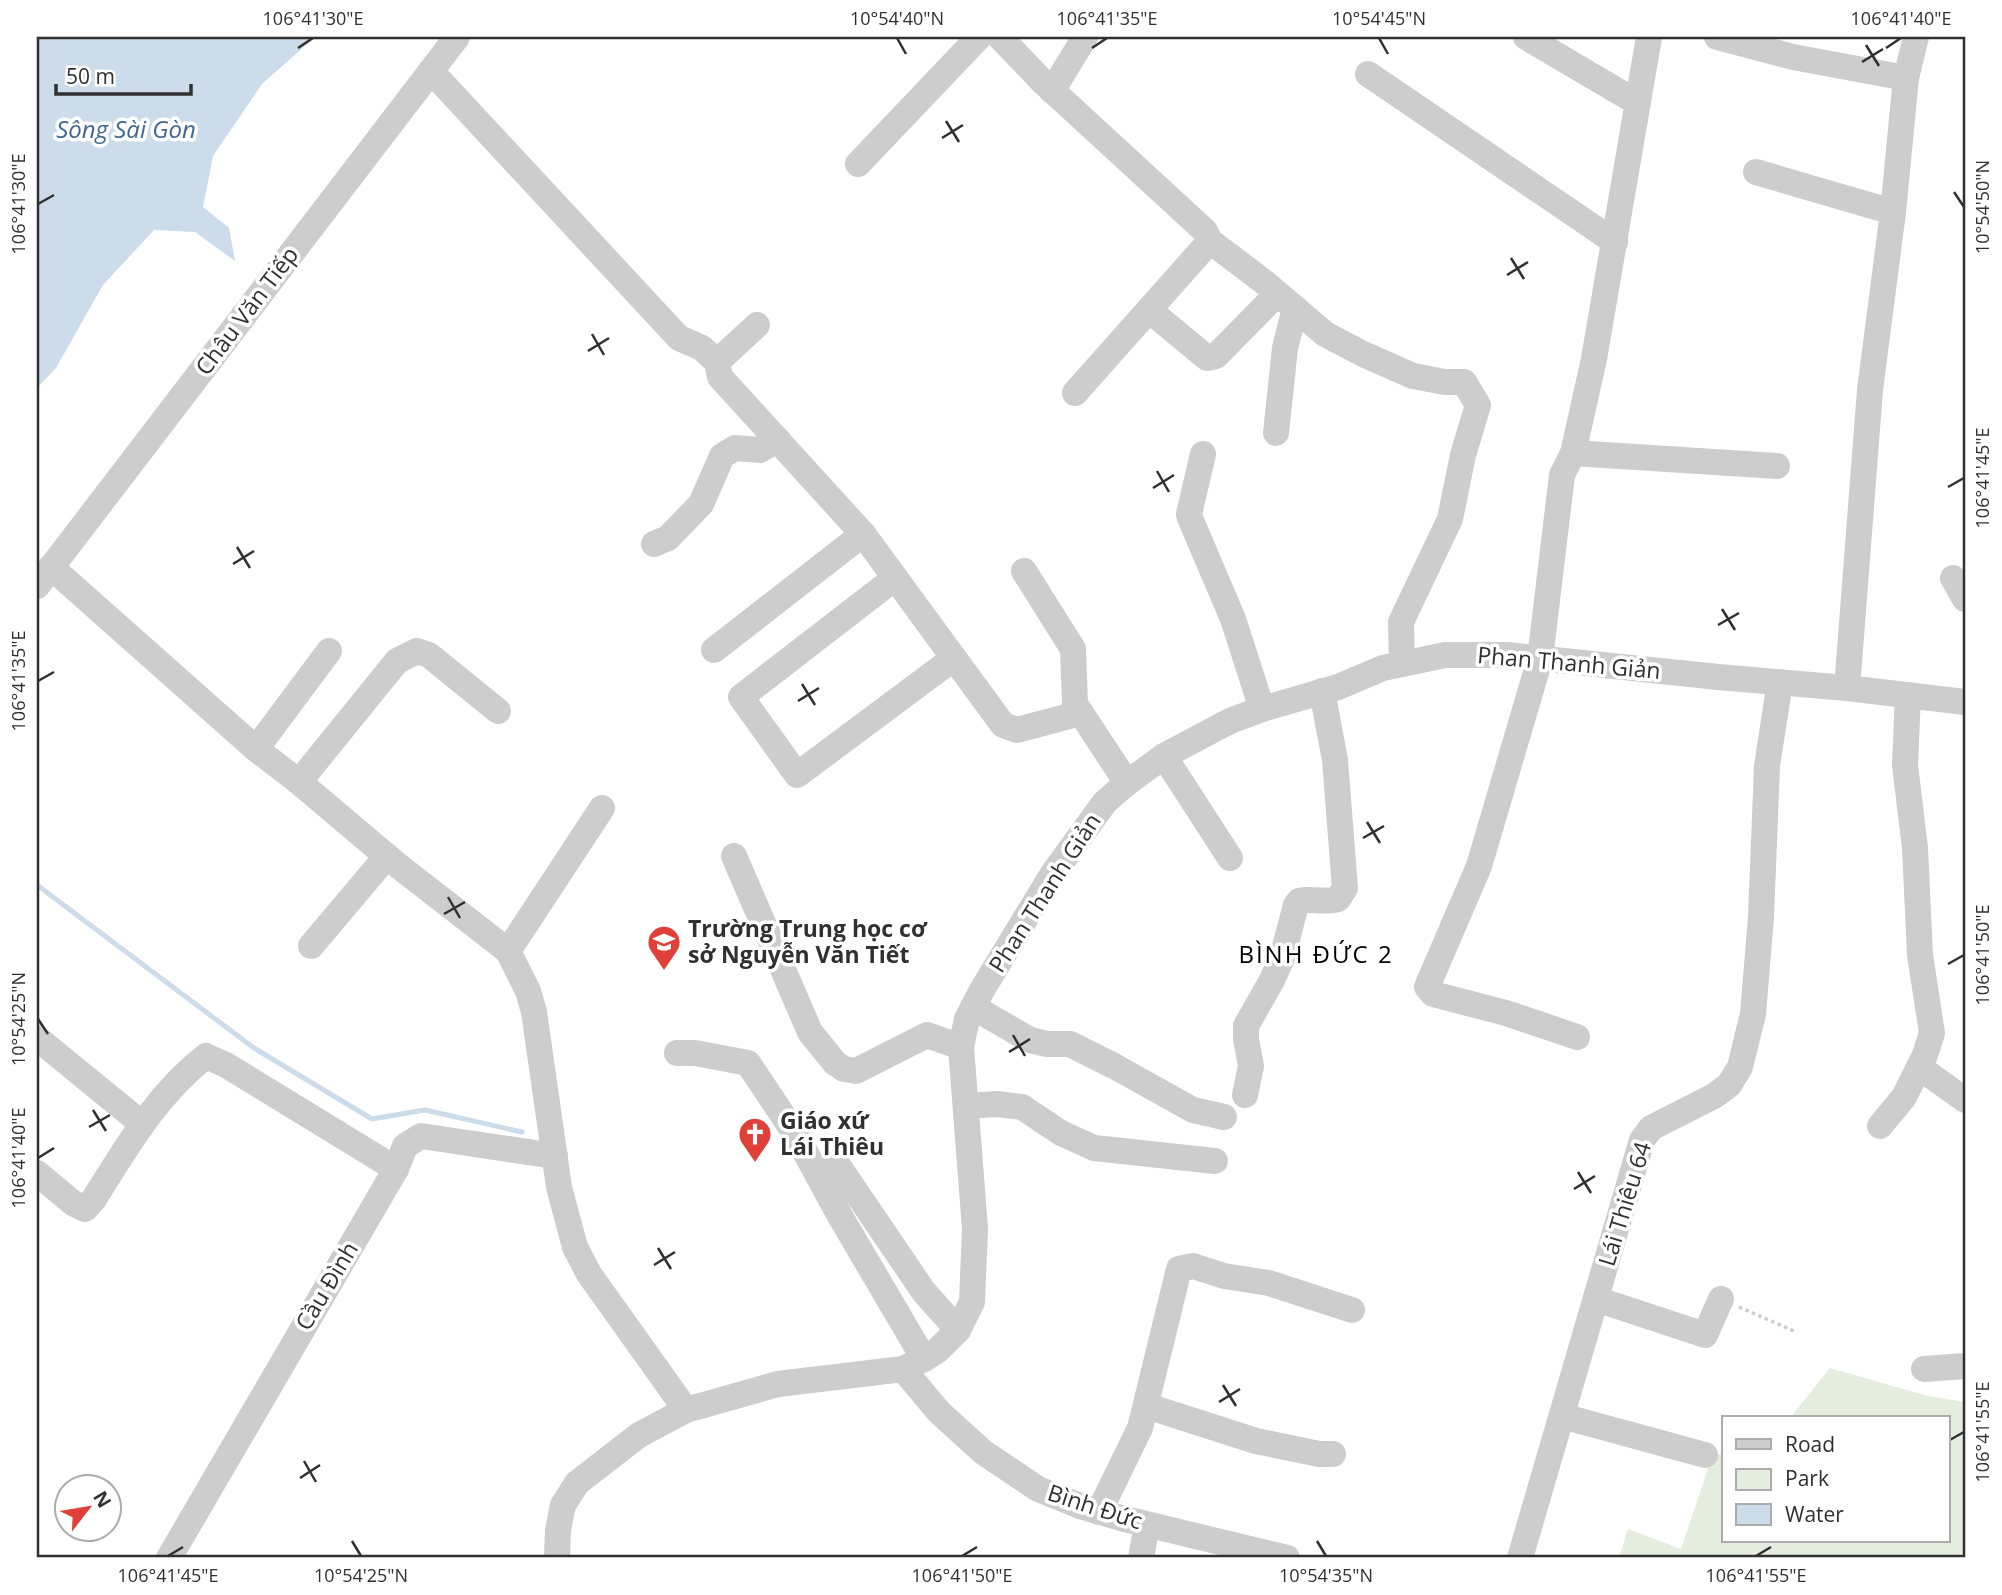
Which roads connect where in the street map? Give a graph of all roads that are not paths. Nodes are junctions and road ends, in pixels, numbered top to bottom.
1 (457, 37) edge
2 (979, 37) edge
3 (1000, 37) edge
4 (1085, 37) edge
5 (1526, 37) edge
6 (1649, 37) edge
7 (1717, 37) edge
8 (1916, 37) edge
9 (431, 71) junction
10 (1368, 74) dead end
11 (1906, 78) junction
12 (1052, 91) junction
13 (1638, 103) junction
14 (858, 163) dead end
15 (1756, 173) dead end
16 (1893, 212) junction
17 (1210, 241) junction
18 (1615, 242) junction
19 (1286, 301) junction
20 (1149, 310) junction
21 (757, 325) dead end
22 (717, 362) junction
23 (1075, 393) dead end
24 (1276, 433) dead end
25 (778, 440) junction
26 (1573, 453) junction
27 (1203, 454) dead end
28 (1777, 467) dead end
29 (863, 534) junction
30 (654, 544) dead end
31 (1024, 571) dead end
32 (44, 576) edge
33 (895, 578) junction
34 (714, 650) dead end
35 (328, 651) dead end
36 (954, 658) junction
37 (1540, 659) junction
38 (1402, 664) junction
39 (1780, 682) junction
40 (1847, 688) junction
41 (1322, 691) junction
42 (1964, 694) edge
43 (1908, 695) junction
44 (1262, 709) junction
45 (498, 711) dead end
46 (1082, 713) junction
47 (256, 749) junction
48 (1164, 756) junction
49 (299, 782) junction
50 (1127, 783) junction
51 (602, 808) dead end
52 (387, 856) junction
53 (734, 856) dead end
54 (1230, 858) dead end
55 (311, 946) dead end
56 (508, 951) junction
57 (973, 1007) junction
58 (1577, 1037) dead end
59 (37, 1038) edge
60 (961, 1047) junction
61 (677, 1053) dead end
62 (1919, 1067) junction
63 (1245, 1095) dead end
64 (1965, 1100) edge
65 (966, 1106) junction
66 (1224, 1117) dead end
67 (141, 1123) junction
68 (1881, 1126) dead end
69 (555, 1156) junction
70 (835, 1161) dead end
71 (1215, 1161) dead end
72 (396, 1169) junction
73 (37, 1173) edge
74 (1596, 1299) junction
75 (1721, 1299) road end
76 (1352, 1310) dead end
77 (958, 1330) junction
78 (914, 1364) junction
79 (1965, 1366) edge
80 (1924, 1369) dead end
81 (1147, 1406) junction
82 (686, 1410) junction
83 (1562, 1416) junction
84 (1333, 1454) dead end
85 (1705, 1455) dead end
86 (1099, 1512) junction
87 (1147, 1525) junction
88 (169, 1558) edge
89 (557, 1558) edge
90 (1141, 1558) edge
91 (1287, 1558) edge
92 (1520, 1558) edge

1 - 9 street, Châu Văn Tiếp
2 - 14 street
3 - 12 street
4 - 12 street
5 - 13 street
6 - 13 street
7 - 11 street
8 - 11 street
9 - 22 street
9 - 32 street, Châu Văn Tiếp
10 - 18 street
11 - 16 street
12 - 17 street
13 - 18 street
15 - 16 street
16 - 40 street
17 - 19 street
17 - 20 street
18 - 26 street
19 - 20 street
19 - 24 street
19 - 38 street
20 - 23 street
21 - 22 street
22 - 25 street
25 - 29 street
25 - 30 street
26 - 28 street
26 - 37 street
27 - 44 street
29 - 33 street
29 - 34 street
31 - 46 street
32 - 47 street
33 - 36 street
33 - 36 street
35 - 47 street
36 - 46 street
37 - 38 street, Phan Thanh Giản
37 - 39 street, Phan Thanh Giản
37 - 58 street
38 - 41 street, Phan Thanh Giản
39 - 40 street, Phan Thanh Giản
39 - 74 street, Lái Thiêu 64
40 - 43 street, Phan Thanh Giản
41 - 44 street, Phan Thanh Giản
41 - 63 street
42 - 43 street, Phan Thanh Giản
43 - 62 street
44 - 48 street, Phan Thanh Giản
45 - 49 street
46 - 50 street
47 - 49 street
48 - 50 street, Phan Thanh Giản
48 - 54 street
49 - 52 street
50 - 57 street, Phan Thanh Giản
51 - 56 street
52 - 55 street
52 - 56 street
53 - 60 street
56 - 69 street
57 - 60 street, Phan Thanh Giản
57 - 66 street
59 - 67 street
60 - 65 street, Phan Thanh Giản
61 - 78 street, Bình Đức
62 - 64 street
62 - 68 street
65 - 71 street
65 - 77 street, Phan Thanh Giản
67 - 72 street
67 - 73 street
69 - 72 street, Cầu Đình
69 - 82 street
70 - 77 street
72 - 88 street, Cầu Đình
74 - 75 street
74 - 83 street, Lái Thiêu 64
76 - 81 street
77 - 78 street, Phan Thanh Giản
78 - 82 street
78 - 86 street, Bình Đức
79 - 80 street
81 - 84 street
81 - 86 street
82 - 89 street
83 - 85 street
83 - 92 street, Lái Thiêu 64
86 - 87 street, Bình Đức
87 - 90 street
87 - 91 street, Bình Đức

